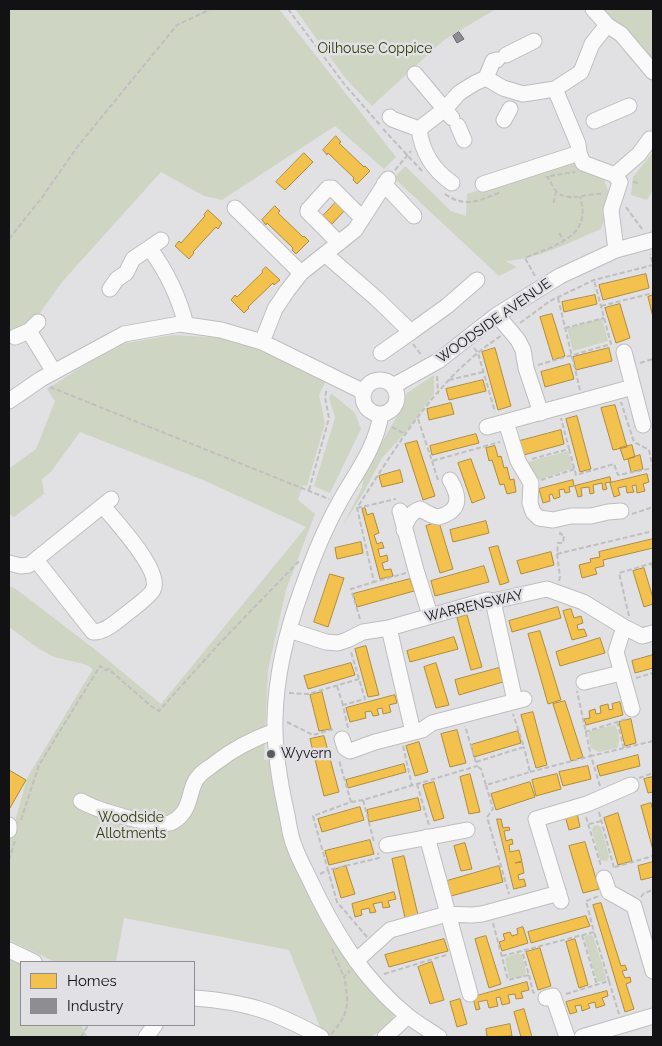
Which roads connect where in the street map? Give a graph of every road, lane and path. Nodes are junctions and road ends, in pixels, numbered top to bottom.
1 (211, 9) edge
2 (593, 9) edge
3 (607, 25) junction
4 (534, 41) dead end
5 (653, 72) edge
6 (416, 74) dead end
7 (486, 78) junction
8 (555, 89) junction
9 (628, 106) dead end
10 (390, 116) dead end
11 (452, 118) junction
12 (584, 126) junction
13 (416, 131) junction
14 (650, 139) dead end
15 (464, 140) dead end
16 (407, 156) dead end
17 (581, 158) junction
18 (616, 175) junction
19 (548, 177) dead end
20 (386, 181) junction
21 (452, 183) dead end
22 (483, 184) dead end
23 (556, 191) dead end
24 (580, 197) dead end
25 (554, 203) dead end
26 (624, 205) dead end
27 (234, 208) dead end
28 (414, 216) dead end
29 (362, 218) junction
30 (559, 233) dead end
31 (9, 239) edge
32 (564, 240) junction
33 (649, 241) edge
34 (339, 243) junction
35 (616, 250) junction
36 (325, 254) junction
37 (653, 265) edge
38 (301, 274) junction
39 (536, 276) dead end
40 (112, 280) dead end
41 (477, 280) dead end
42 (594, 280) junction
43 (653, 293) edge
44 (558, 298) junction
45 (601, 306) dead end
46 (497, 315) junction
47 (604, 318) junction
48 (186, 325) junction
49 (513, 328) dead end
50 (565, 328) junction
51 (507, 332) dead end
52 (409, 334) junction
53 (15, 337) dead end
54 (262, 342) junction
55 (473, 346) dead end
56 (478, 352) junction
57 (624, 352) dead end
58 (381, 353) dead end
59 (571, 356) junction
60 (424, 358) dead end
61 (526, 368) junction
62 (54, 372) junction
63 (483, 372) junction
64 (436, 373) dead end
65 (335, 378) junction
66 (448, 380) junction
67 (36, 382) junction
68 (393, 386) junction
69 (633, 387) junction
70 (618, 391) junction
71 (364, 392) junction
72 (438, 394) junction
73 (583, 400) junction
74 (9, 401) edge
75 (558, 408) junction
76 (541, 413) junction
77 (381, 414) junction
78 (418, 419) junction
79 (497, 424) junction
80 (643, 426) dead end
81 (392, 427) dead end
82 (406, 434) junction
83 (511, 439) junction
84 (653, 447) edge
85 (569, 449) junction
86 (649, 450) junction
87 (519, 463) junction
88 (575, 469) junction
89 (450, 480) dead end
90 (531, 483) junction
91 (309, 491) junction
92 (328, 499) dead end
93 (653, 507) edge
94 (357, 508) junction
95 (400, 510) joint
96 (621, 511) joint
97 (562, 518) junction
98 (404, 530) junction
99 (653, 531) edge
100 (557, 554) junction
101 (304, 558) dead end
102 (36, 560) junction
103 (9, 563) edge
104 (652, 564) edge
105 (653, 569) edge
106 (416, 570) junction
107 (374, 582) junction
108 (554, 593) junction
109 (493, 601) junction
110 (430, 615) junction
111 (389, 628) junction
112 (628, 629) junction
113 (289, 630) junction
114 (363, 632) junction
115 (653, 633) edge
116 (347, 640) junction
117 (653, 673) edge
118 (623, 677) junction
119 (359, 678) junction
120 (584, 682) joint
121 (337, 686) junction
122 (276, 693) junction
123 (516, 701) junction
124 (343, 705) junction
125 (632, 709) joint
126 (462, 716) junction
127 (617, 722) junction
128 (279, 725) junction
129 (585, 732) junction
130 (412, 733) junction
131 (343, 734) junction
132 (653, 742) edge
133 (524, 747) junction
134 (624, 748) junction
135 (591, 756) junction
136 (476, 762) junction
137 (477, 766) junction
138 (530, 772) junction
139 (417, 784) junction
140 (486, 785) junction
141 (631, 785) dead end
142 (412, 786) junction
143 (363, 800) junction
144 (81, 801) dead end
145 (594, 801) junction
146 (351, 802) junction
147 (602, 821) junction
148 (588, 824) junction
149 (13, 829) edge
150 (468, 830) dead end
151 (429, 837) junction
152 (387, 845) dead end
153 (653, 856) edge
154 (9, 860) edge
155 (328, 870) junction
156 (317, 875) dead end
157 (609, 881) junction
158 (512, 906) junction
159 (490, 911) junction
160 (447, 914) junction
161 (344, 916) dead end
162 (350, 917) junction
163 (594, 932) junction
164 (582, 935) junction
165 (373, 944) junction
166 (9, 950) edge
167 (522, 951) junction
168 (458, 952) junction
169 (502, 956) junction
170 (32, 961) edge
171 (357, 962) junction
172 (653, 971) edge
173 (384, 974) dead end
174 (529, 975) junction
175 (609, 981) junction
176 (597, 984) junction
177 (470, 994) dead end
178 (195, 998) edge
179 (550, 998) junction
180 (408, 1016) junction
181 (653, 1016) edge
182 (622, 1025) junction
183 (87, 1026) edge
184 (154, 1026) edge
185 (81, 1037) edge
186 (146, 1037) edge
187 (321, 1037) edge
188 (328, 1037) edge
189 (385, 1037) edge
190 (439, 1037) edge
191 (567, 1037) edge
192 (582, 1037) edge

1 - 31 path
2 - 3 street
3 - 5 street
3 - 8 street
4 - 7 street
6 - 11 street
7 - 8 street
7 - 11 street
8 - 12 street
9 - 12 street
10 - 13 street
11 - 13 street
11 - 15 street
12 - 17 street
13 - 21 street
14 - 18 street
16 - 20 path
17 - 18 street
17 - 19 path
17 - 22 street
18 - 35 street
20 - 28 street
20 - 29 street
23 - 25 path
24 - 32 path
26 - 33 path
27 - 38 street
29 - 34 street
29 - 34 street
30 - 32 path
32 - 39 path
33 - 35 street, WOODSIDE AVENUE
33 - 37 path
34 - 36 street
35 - 46 street, WOODSIDE AVENUE
36 - 38 street
36 - 52 street
37 - 42 path
38 - 54 street
40 - 48 street
41 - 52 street
42 - 44 path
42 - 47 path
43 - 45 path
44 - 49 path
44 - 50 path
46 - 61 street
46 - 68 street, WOODSIDE AVENUE
47 - 50 path
47 - 59 path
48 - 54 street
48 - 62 street
50 - 59 path
51 - 56 path
52 - 58 street
52 - 60 path
53 - 62 street
54 - 65 street
55 - 56 path
56 - 63 path
56 - 66 path
57 - 69 street
59 - 61 path
59 - 73 path
61 - 76 street
62 - 67 street
63 - 66 path
63 - 79 path
64 - 72 path
65 - 71 street
65 - 91 path
66 - 72 path
67 - 74 street
67 - 91 path
68 - 71 street
68 - 77 street
69 - 70 street
69 - 80 street
70 - 73 street
70 - 86 path
71 - 77 street
72 - 78 path
73 - 75 street
75 - 76 street
75 - 85 path
76 - 79 street
77 - 113 street
78 - 82 path
78 - 83 path
79 - 83 street
81 - 82 path
82 - 94 path
83 - 87 street
84 - 86 path
85 - 87 path
85 - 88 path
86 - 88 path
87 - 90 street
88 - 90 path
89 - 98 street
90 - 97 street
91 - 92 path
93 - 96 path
94 - 95 path
94 - 107 path
95 - 98 street
96 - 97 street
97 - 100 path
98 - 106 street
99 - 100 path
100 - 108 path
101 - 149 path
102 - 102 street
102 - 103 street
104 - 105 path
104 - 112 path
106 - 107 path
106 - 110 street
107 - 114 path
108 - 109 street, WARRENSWAY
108 - 112 street, WARRENSWAY
109 - 110 street, WARRENSWAY
109 - 123 street
110 - 111 street, WARRENSWAY
111 - 114 street, WARRENSWAY
111 - 130 street
112 - 115 street, WARRENSWAY
112 - 118 street
113 - 116 street, WARRENSWAY
113 - 122 street
114 - 116 street, WARRENSWAY
116 - 119 path
117 - 118 path
118 - 120 street
118 - 125 street
119 - 121 path
119 - 124 path
120 - 129 path
121 - 122 path
121 - 124 path
122 - 128 street
123 - 126 street
123 - 133 path
124 - 131 path
125 - 127 path
126 - 130 street
126 - 136 path
127 - 129 path
127 - 134 path
128 - 131 path
128 - 144 street
128 - 171 street
129 - 135 path
130 - 131 street
130 - 142 path
131 - 146 path
132 - 134 path
133 - 136 path
133 - 138 path
134 - 135 path
135 - 138 path
135 - 145 path
136 - 137 path
137 - 139 path
137 - 140 path
138 - 140 path
139 - 142 path
139 - 151 path
140 - 158 path
141 - 145 street
142 - 143 path
143 - 146 path
143 - 155 path
145 - 147 path
145 - 148 path
145 - 158 street
146 - 155 path
147 - 148 path
147 - 157 path
148 - 157 path
149 - 154 path
150 - 151 street
151 - 152 street
151 - 160 street
153 - 157 path
155 - 156 path
155 - 162 path
157 - 163 path
157 - 172 street
158 - 159 street
159 - 160 street
159 - 169 path
160 - 165 street
160 - 168 street
161 - 162 path
162 - 165 path
163 - 164 path
163 - 175 path
164 - 167 path
164 - 176 path
165 - 171 street
166 - 170 street
167 - 169 path
167 - 174 path
168 - 173 path
168 - 177 street
169 - 174 path
171 - 180 street
171 - 188 path
174 - 179 path
175 - 176 path
175 - 182 path
176 - 179 path
178 - 187 street
179 - 191 street
180 - 189 street
180 - 190 street
181 - 182 street
182 - 192 street
183 - 185 path
184 - 186 street

